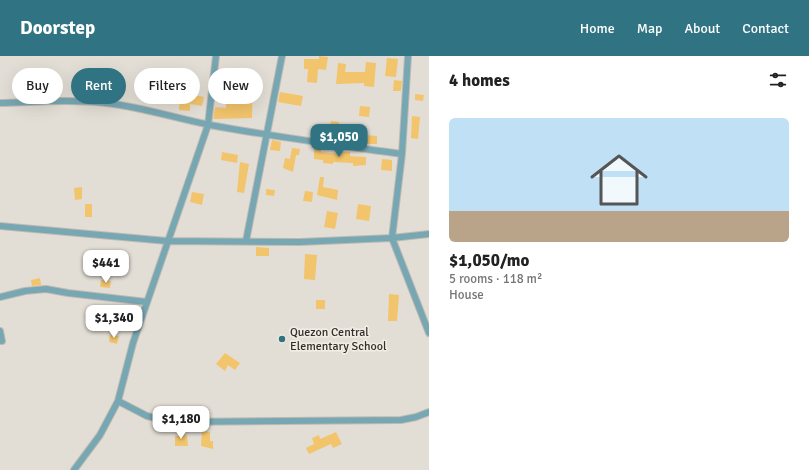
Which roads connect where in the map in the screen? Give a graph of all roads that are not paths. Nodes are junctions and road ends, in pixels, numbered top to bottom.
1 (216, 56) edge
2 (282, 56) edge
3 (408, 56) edge
4 (0, 103) edge
5 (208, 124) junction
6 (268, 136) junction
7 (402, 154) junction
8 (0, 226) edge
9 (429, 234) edge
10 (392, 238) junction
11 (167, 241) junction
12 (246, 241) junction
13 (0, 296) edge
14 (147, 302) junction
15 (0, 331) edge
16 (429, 333) edge
17 (2, 341) dead end
18 (118, 401) junction
19 (429, 412) edge
20 (74, 470) edge

1 - 5 street
2 - 6 street
3 - 7 street
4 - 5 street
5 - 6 street
5 - 11 street
6 - 7 street
6 - 12 street
7 - 10 street
8 - 11 street
9 - 10 street
10 - 12 street
10 - 16 street
11 - 12 street
11 - 14 street
13 - 14 street
14 - 18 street
15 - 17 street
18 - 19 street
18 - 20 street

